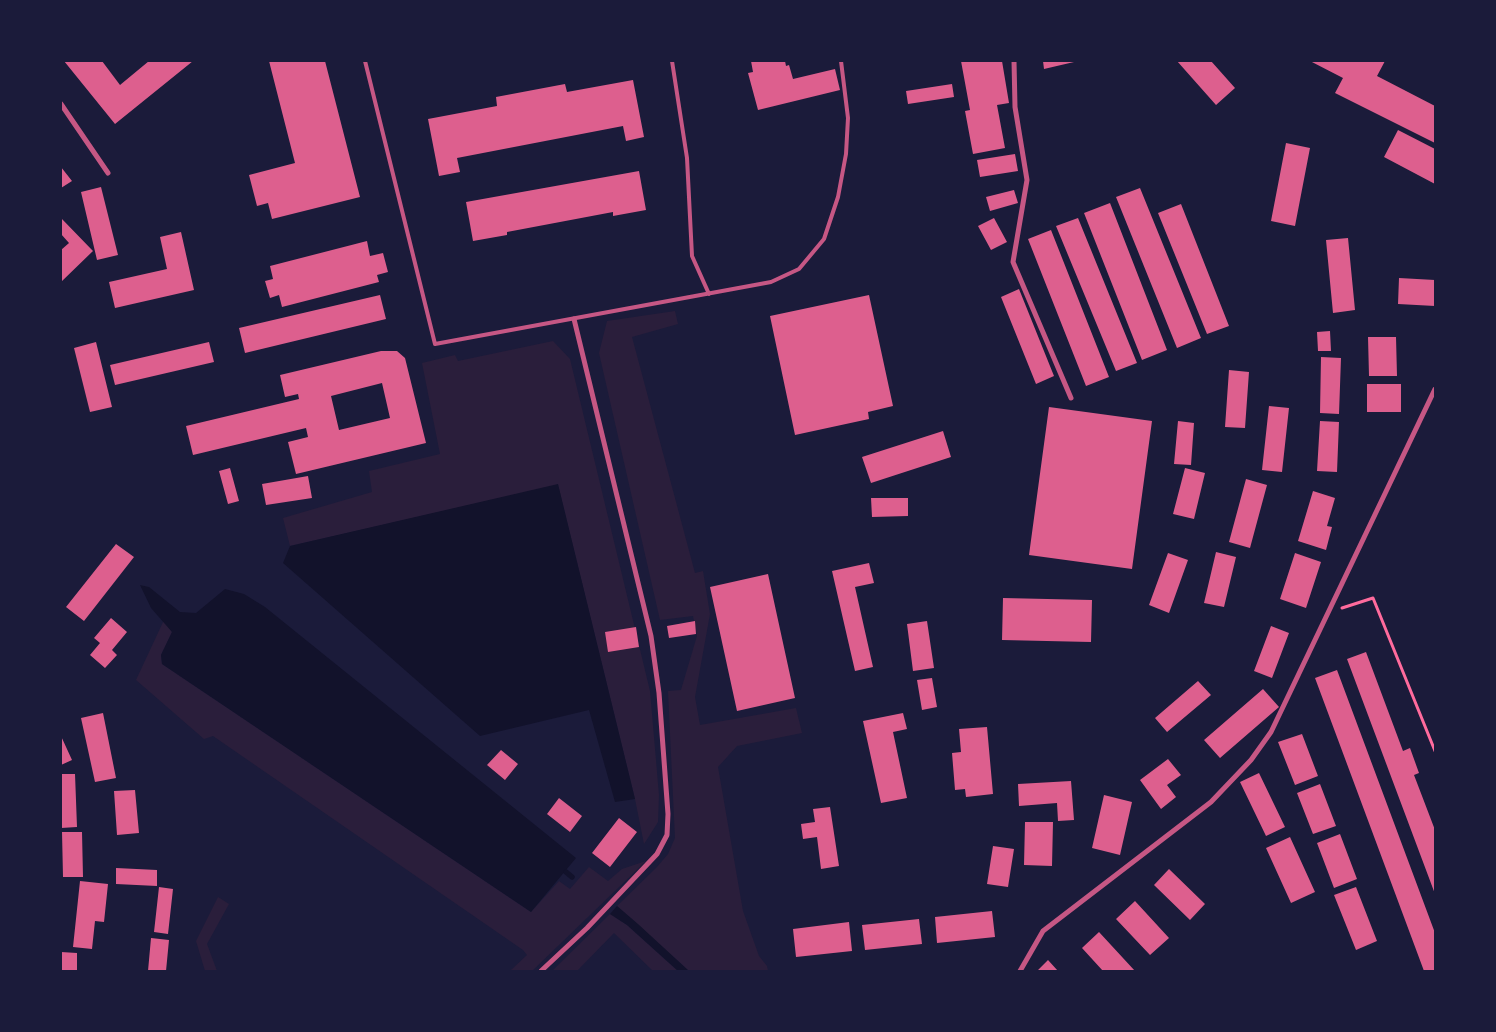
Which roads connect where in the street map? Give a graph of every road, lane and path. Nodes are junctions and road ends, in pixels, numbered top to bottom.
1 (365, 61) edge
2 (672, 61) edge
3 (840, 61) edge
4 (1014, 61) edge
5 (61, 104) edge
6 (108, 173) dead end
7 (709, 294) junction
8 (574, 319) junction
9 (1435, 389) edge
10 (1071, 398) dead end
11 (1328, 613) junction
12 (1435, 751) edge
13 (541, 971) edge
14 (1020, 971) edge

1 - 8 lane
2 - 7 lane
3 - 7 lane
4 - 10 street
5 - 6 street
7 - 8 lane
8 - 13 street
9 - 11 street
11 - 12 path
11 - 14 street

